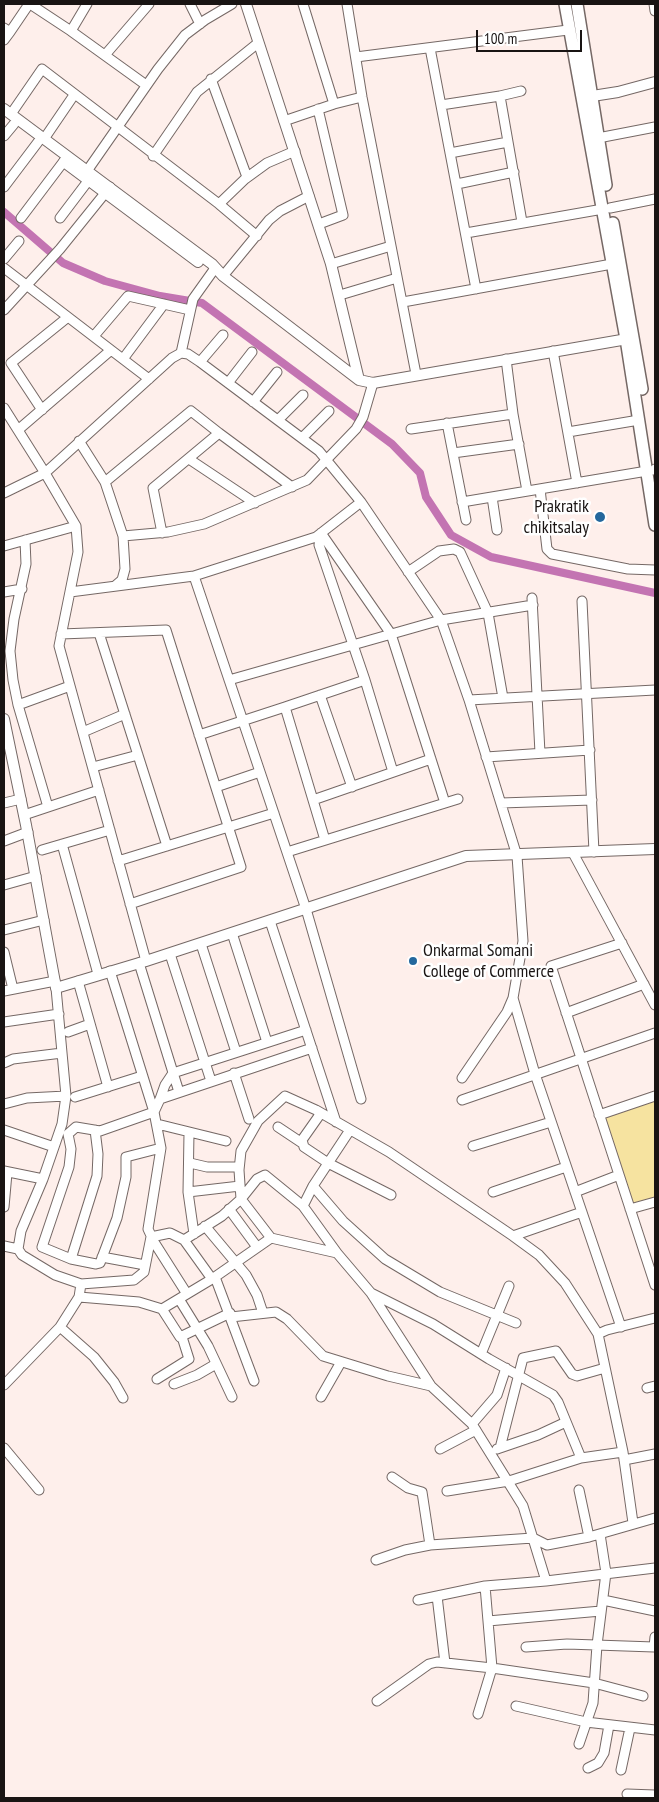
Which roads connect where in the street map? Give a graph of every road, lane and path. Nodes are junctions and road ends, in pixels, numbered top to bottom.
1 (29, 4) edge
2 (87, 4) edge
3 (149, 4) edge
4 (190, 4) edge
5 (232, 4) edge
6 (246, 4) edge
7 (303, 4) edge
8 (347, 4) edge
9 (565, 4) edge
10 (577, 4) edge
11 (654, 4) edge
12 (655, 11) edge
13 (200, 24) junction
14 (7, 30) edge
15 (568, 30) junction
16 (71, 31) junction
17 (4, 40) edge
18 (258, 43) junction
19 (430, 48) junction
20 (105, 55) junction
21 (356, 57) junction
22 (211, 79) junction
23 (655, 82) edge
24 (146, 85) junction
25 (521, 91) dead end
26 (74, 95) junction
27 (500, 96) junction
28 (362, 97) junction
29 (587, 97) junction
30 (334, 104) junction
31 (440, 105) junction
32 (318, 110) junction
33 (8, 116) edge
34 (284, 121) junction
35 (655, 127) edge
36 (117, 128) junction
37 (4, 136) edge
38 (598, 138) junction
39 (41, 140) junction
40 (508, 142) junction
41 (294, 151) junction
42 (450, 153) junction
43 (153, 156) junction
44 (64, 162) junction
45 (514, 172) junction
46 (88, 176) junction
47 (247, 177) junction
48 (457, 184) junction
49 (4, 187) edge
50 (107, 191) junction
51 (309, 196) junction
52 (655, 199) edge
53 (219, 204) junction
54 (606, 209) junction
55 (21, 218) dead end
56 (60, 218) dead end
57 (522, 222) junction
58 (319, 224) junction
59 (466, 233) junction
60 (257, 236) junction
61 (19, 241) dead end
62 (391, 246) junction
63 (4, 259) edge
64 (331, 264) junction
65 (612, 264) junction
66 (4, 268) edge
67 (213, 272) junction
68 (223, 276) junction
69 (397, 278) junction
70 (27, 286) junction
71 (476, 289) junction
72 (340, 295) junction
73 (403, 302) junction
74 (164, 304) junction
75 (191, 306) junction
76 (4, 310) edge
77 (68, 317) junction
78 (223, 335) dead end
79 (94, 336) junction
80 (630, 338) junction
81 (111, 350) junction
82 (553, 351) junction
83 (252, 352) dead end
84 (182, 353) junction
85 (123, 359) junction
86 (506, 359) junction
87 (200, 362) junction
88 (277, 372) dead end
89 (416, 374) junction
90 (149, 380) junction
91 (359, 380) junction
92 (228, 383) junction
93 (372, 383) junction
94 (302, 395) dead end
95 (253, 402) junction
96 (42, 410) junction
97 (329, 411) dead end
98 (5, 414) edge
99 (513, 414) junction
100 (278, 420) junction
101 (639, 420) junction
102 (448, 423) junction
103 (411, 429) dead end
104 (18, 430) junction
105 (568, 432) junction
106 (219, 433) junction
107 (302, 438) junction
108 (79, 441) junction
109 (518, 444) junction
110 (453, 453) junction
111 (189, 459) junction
112 (327, 461) junction
113 (653, 472) edge
114 (45, 473) junction
115 (105, 482) junction
116 (577, 483) junction
117 (292, 487) junction
118 (540, 489) junction
119 (527, 491) junction
120 (4, 493) edge
121 (492, 497) junction
122 (362, 502) junction
123 (462, 502) junction
124 (255, 503) junction
125 (466, 520) dead end
126 (655, 525) edge
127 (76, 526) junction
128 (497, 530) dead end
129 (162, 532) junction
130 (322, 533) junction
131 (123, 536) junction
132 (24, 540) junction
133 (4, 546) edge
134 (655, 570) edge
135 (408, 572) junction
136 (194, 576) junction
137 (115, 586) junction
138 (22, 589) junction
139 (4, 592) edge
140 (70, 592) junction
141 (582, 601) dead end
142 (488, 613) junction
143 (441, 620) junction
144 (99, 633) junction
145 (62, 634) junction
146 (392, 634) junction
147 (353, 645) junction
148 (229, 680) junction
149 (365, 680) junction
150 (70, 686) junction
151 (655, 690) edge
152 (588, 694) junction
153 (320, 695) junction
154 (538, 696) junction
155 (503, 698) junction
156 (469, 700) junction
157 (18, 705) junction
158 (285, 707) junction
159 (125, 714) junction
160 (4, 719) edge
161 (243, 721) junction
162 (83, 732) junction
163 (199, 735) junction
164 (590, 750) junction
165 (540, 753) junction
166 (138, 755) junction
167 (486, 757) junction
168 (8, 758) edge
169 (431, 759) junction
170 (92, 767) junction
171 (260, 772) junction
172 (393, 772) junction
173 (216, 787) junction
174 (352, 787) junction
175 (99, 790) junction
176 (21, 799) junction
177 (458, 799) dead end
178 (313, 800) junction
179 (592, 800) junction
180 (4, 803) edge
181 (445, 803) junction
182 (501, 803) junction
183 (48, 807) junction
184 (29, 813) junction
185 (274, 813) junction
186 (228, 827) junction
187 (110, 830) junction
188 (28, 832) junction
189 (325, 840) junction
190 (4, 841) edge
191 (62, 844) junction
192 (167, 846) junction
193 (655, 849) edge
194 (42, 850) dead end
195 (287, 852) junction
196 (594, 852) junction
197 (573, 853) junction
198 (517, 856) junction
199 (118, 861) junction
200 (36, 876) junction
201 (4, 886) edge
202 (130, 904) junction
203 (306, 909) junction
204 (44, 920) junction
205 (270, 921) junction
206 (4, 930) edge
207 (232, 933) junction
208 (622, 943) junction
209 (200, 944) junction
210 (4, 952) edge
211 (170, 954) junction
212 (143, 962) junction
213 (110, 971) junction
214 (98, 974) junction
215 (78, 980) junction
216 (644, 984) junction
217 (58, 985) junction
218 (13, 989) junction
219 (4, 991) edge
220 (513, 998) junction
221 (655, 1005) edge
222 (566, 1013) junction
223 (59, 1014) junction
224 (4, 1022) edge
225 (90, 1024) junction
226 (306, 1030) junction
227 (68, 1032) dead end
228 (655, 1033) edge
229 (267, 1042) junction
230 (312, 1048) junction
231 (236, 1052) junction
232 (62, 1053) junction
233 (580, 1059) junction
234 (204, 1062) junction
235 (4, 1063) edge
236 (173, 1073) junction
237 (234, 1073) junction
238 (535, 1074) junction
239 (142, 1076) junction
240 (462, 1078) dead end
241 (211, 1081) junction
242 (108, 1087) junction
243 (179, 1092) junction
244 (655, 1096) edge
245 (71, 1097) junction
246 (160, 1099) junction
247 (361, 1099) dead end
248 (462, 1100) dead end
249 (4, 1104) edge
250 (154, 1112) junction
251 (321, 1113) junction
252 (334, 1113) junction
253 (599, 1115) junction
254 (249, 1119) dead end
255 (551, 1122) junction
256 (156, 1124) junction
257 (278, 1127) dead end
258 (4, 1130) edge
259 (95, 1130) junction
260 (350, 1130) junction
261 (189, 1133) junction
262 (226, 1140) dead end
263 (302, 1143) junction
264 (473, 1146) dead end
265 (54, 1147) junction
266 (161, 1148) junction
267 (190, 1163) junction
268 (328, 1163) junction
269 (239, 1167) junction
270 (566, 1167) junction
271 (5, 1172) edge
272 (619, 1175) junction
273 (43, 1180) junction
274 (240, 1186) junction
275 (313, 1186) junction
276 (188, 1192) junction
277 (493, 1192) dead end
278 (575, 1192) junction
279 (391, 1195) dead end
280 (241, 1199) junction
281 (655, 1202) edge
282 (303, 1206) junction
283 (4, 1208) edge
284 (229, 1209) junction
285 (630, 1209) junction
286 (582, 1212) junction
287 (205, 1226) junction
288 (150, 1233) junction
289 (194, 1234) junction
290 (516, 1234) junction
291 (271, 1238) junction
292 (184, 1240) junction
293 (4, 1246) edge
294 (257, 1247) junction
295 (18, 1249) junction
296 (338, 1254) junction
297 (102, 1257) junction
298 (71, 1259) junction
299 (236, 1262) junction
300 (145, 1265) junction
301 (213, 1278) junction
302 (81, 1284) junction
303 (655, 1284) edge
304 (509, 1286) dead end
305 (371, 1293) junction
306 (79, 1297) junction
307 (183, 1297) junction
308 (162, 1309) junction
309 (263, 1313) junction
310 (230, 1315) junction
311 (497, 1316) junction
312 (655, 1318) edge
313 (516, 1322) dead end
314 (60, 1326) junction
315 (621, 1327) junction
316 (198, 1330) junction
317 (603, 1332) junction
318 (182, 1337) junction
319 (481, 1354) junction
320 (342, 1362) junction
321 (216, 1364) junction
322 (506, 1368) junction
323 (605, 1368) junction
324 (518, 1374) junction
325 (157, 1379) dead end
326 (254, 1381) dead end
327 (174, 1384) dead end
328 (4, 1385) edge
329 (432, 1386) junction
330 (232, 1397) dead end
331 (123, 1398) dead end
332 (321, 1398) dead end
333 (566, 1422) junction
334 (474, 1427) junction
335 (4, 1448) edge
336 (500, 1448) junction
337 (440, 1449) dead end
338 (490, 1451) junction
339 (655, 1454) edge
340 (623, 1456) junction
341 (581, 1458) junction
342 (392, 1477) dead end
343 (509, 1481) junction
344 (40, 1490) dead end
345 (447, 1490) dead end
346 (578, 1490) dead end
347 (655, 1518) edge
348 (633, 1523) junction
349 (600, 1534) junction
350 (588, 1537) junction
351 (533, 1538) junction
352 (430, 1546) junction
353 (376, 1560) dead end
354 (655, 1568) edge
355 (606, 1573) junction
356 (546, 1581) junction
357 (485, 1586) junction
358 (437, 1596) junction
359 (418, 1600) dead end
360 (603, 1600) junction
361 (601, 1611) junction
362 (655, 1611) edge
363 (488, 1621) junction
364 (655, 1644) edge
365 (597, 1645) junction
366 (526, 1647) dead end
367 (445, 1663) junction
368 (492, 1668) junction
369 (594, 1683) junction
370 (643, 1696) dead end
371 (377, 1701) dead end
372 (516, 1706) dead end
373 (478, 1714) dead end
374 (586, 1722) junction
375 (609, 1725) junction
376 (630, 1728) junction
377 (655, 1730) edge
378 (579, 1744) dead end
379 (588, 1768) dead end
380 (621, 1770) dead end
381 (627, 1794) dead end
382 (655, 1795) edge

1 - 14 street
1 - 16 street
2 - 16 street
3 - 20 street
4 - 13 street
5 - 13 street
6 - 18 street
7 - 30 street
8 - 21 street
9 - 15 main road
10 - 29 main road
11 - 12 street
13 - 24 street
14 - 17 street
15 - 19 street
15 - 29 main road
16 - 20 street
18 - 22 street
18 - 34 street
19 - 21 street
19 - 31 street
20 - 24 street
21 - 28 street
22 - 43 street
22 - 47 street
23 - 29 street
24 - 36 street
25 - 27 street
26 - 33 street
26 - 36 street
26 - 39 street
27 - 31 street
27 - 40 street
28 - 30 street
28 - 62 street
29 - 38 main road
29 - 54 main road
30 - 32 street
31 - 42 street
32 - 34 street
32 - 58 street
33 - 37 street
33 - 39 street
34 - 41 street
35 - 38 street
36 - 43 street
36 - 46 street
38 - 54 main road
39 - 44 street
39 - 46 street
39 - 49 street
40 - 42 street
40 - 45 street
41 - 47 street
41 - 51 street
42 - 48 street
43 - 53 street
44 - 46 street
44 - 55 street
45 - 48 street
45 - 57 street
46 - 50 street
46 - 56 street
47 - 53 street
48 - 59 street
50 - 67 street
50 - 68 street
50 - 70 street
51 - 58 street
51 - 60 street
52 - 54 street
53 - 60 street
54 - 57 street
54 - 65 main road
54 - 80 main road
57 - 59 street
58 - 64 street
59 - 71 street
60 - 68 street
61 - 63 street
62 - 64 street
62 - 69 street
64 - 72 street
65 - 71 street
65 - 80 main road
66 - 70 street
67 - 68 street
67 - 75 street
68 - 91 street
69 - 72 street
69 - 73 street
70 - 76 street
70 - 77 street
71 - 73 street
72 - 91 street
73 - 89 street
74 - 75 street
74 - 79 street
74 - 85 street
75 - 84 street
77 - 79 street
77 - 96 street
78 - 87 street
79 - 81 street
80 - 82 street
80 - 101 main road
80 - 113 main road
81 - 85 street
81 - 96 street
82 - 86 street
82 - 105 street
83 - 92 street
84 - 87 street
84 - 90 street
85 - 90 street
86 - 89 street
86 - 99 street
87 - 92 street
88 - 95 street
89 - 93 street
90 - 108 street
91 - 93 street
92 - 95 street
93 - 112 street
94 - 100 street
95 - 100 street
96 - 104 street
97 - 107 street
98 - 104 street
99 - 102 street
99 - 109 street
100 - 107 street
101 - 105 street
101 - 113 main road
102 - 103 street
102 - 110 street
104 - 114 street
105 - 116 street
106 - 111 street
106 - 115 street
106 - 117 street
107 - 112 street
108 - 114 street
108 - 115 street
109 - 110 street
109 - 119 street
110 - 123 street
111 - 124 street
111 - 129 street
112 - 117 street
112 - 122 street
113 - 116 street
113 - 126 main road
114 - 120 street
114 - 127 street
115 - 131 street
116 - 118 street
117 - 124 street
118 - 119 street
118 - 134 street
119 - 121 street
121 - 123 street
121 - 128 street
122 - 130 street
122 - 135 street
123 - 125 street
124 - 129 street
127 - 132 street
127 - 140 street
129 - 131 street
130 - 136 street
130 - 146 street
130 - 147 street
131 - 137 street
132 - 133 street
132 - 138 street
135 - 142 street
135 - 143 street
136 - 137 street
136 - 148 street
137 - 140 street
138 - 139 street
138 - 157 street
140 - 145 street
141 - 152 street
142 - 143 street
142 - 154 street
142 - 155 street
143 - 146 street
143 - 156 street
144 - 145 street
144 - 159 street
144 - 163 street
145 - 150 street
146 - 147 street
146 - 169 street
147 - 148 street
147 - 149 street
148 - 161 street
149 - 153 street
149 - 172 street
150 - 157 street
150 - 162 street
151 - 152 street
152 - 154 street
152 - 164 street
153 - 158 street
153 - 174 street
154 - 155 street
154 - 165 street
155 - 156 street
156 - 167 street
157 - 183 street
158 - 161 street
158 - 178 street
159 - 162 street
159 - 166 street
160 - 168 street
161 - 163 street
161 - 171 street
162 - 170 street
163 - 173 street
164 - 165 street
164 - 179 street
165 - 167 street
166 - 170 street
166 - 192 street
167 - 182 street
168 - 176 street
169 - 172 street
169 - 181 street
170 - 175 street
171 - 173 street
171 - 185 street
172 - 174 street
173 - 186 street
174 - 178 street
175 - 183 street
175 - 187 street
176 - 180 street
176 - 184 street
177 - 181 street
178 - 189 street
179 - 182 street
179 - 196 street
181 - 189 street
182 - 198 street
183 - 184 street
184 - 188 street
185 - 186 street
185 - 195 street
186 - 192 street
186 - 202 street
187 - 191 street
187 - 199 street
188 - 190 street
188 - 200 street
189 - 195 street
191 - 194 street
191 - 214 street
192 - 199 street
193 - 196 street
195 - 203 street
196 - 197 street
197 - 198 street
197 - 208 street
198 - 203 street
198 - 220 street
199 - 202 street
200 - 201 street
200 - 204 street
202 - 212 street
203 - 205 street
203 - 247 street
204 - 206 street
204 - 217 street
205 - 207 street
205 - 226 street
207 - 209 street
207 - 229 street
208 - 216 street
208 - 222 street
209 - 211 street
209 - 231 street
210 - 218 street
211 - 212 street
211 - 234 street
212 - 213 street
212 - 236 street
213 - 214 street
213 - 239 street
214 - 215 street
215 - 217 street
215 - 225 street
216 - 221 street
216 - 222 street
217 - 218 street
217 - 223 street
218 - 219 street
220 - 238 street
220 - 240 street
222 - 233 street
223 - 224 street
223 - 232 street
225 - 227 street
225 - 242 street
226 - 229 street
226 - 230 street
228 - 233 street
229 - 231 street
230 - 237 street
230 - 252 street
231 - 234 street
232 - 235 street
232 - 245 street
233 - 238 street
233 - 253 street
234 - 236 street
234 - 241 street
236 - 243 street
236 - 246 street
237 - 241 street
237 - 254 street
238 - 248 street
238 - 255 street
239 - 242 street
239 - 250 street
241 - 243 street
242 - 245 street
243 - 246 street
244 - 253 street
245 - 249 street
245 - 265 street
246 - 250 street
250 - 256 street
250 - 259 street
251 - 252 street
251 - 263 street
251 - 269 street
252 - 260 street
253 - 272 street
255 - 264 street
255 - 270 street
256 - 261 street
256 - 266 street
257 - 263 street
258 - 265 street
259 - 298 street
259 - 298 street
260 - 268 street
260 - 290 street
261 - 262 street
261 - 267 street
263 - 268 street
265 - 273 street
266 - 288 street
266 - 297 street
267 - 269 street
267 - 276 street
268 - 275 street
268 - 279 street
269 - 274 street
270 - 277 street
270 - 278 street
271 - 273 street
271 - 283 street
272 - 278 street
272 - 285 street
273 - 295 street
274 - 276 street
274 - 280 street
275 - 282 street
275 - 311 street
276 - 289 street
278 - 286 street
280 - 282 street
280 - 284 street
280 - 291 street
281 - 285 street
282 - 296 street
284 - 287 street
284 - 294 street
285 - 303 street
286 - 290 street
286 - 315 street
287 - 289 street
287 - 299 street
288 - 292 street
288 - 300 street
288 - 307 street
289 - 292 street
290 - 317 street
291 - 294 street
291 - 296 street
292 - 301 street
293 - 295 street
294 - 299 street
295 - 302 street
296 - 305 street
297 - 298 street
297 - 300 street
299 - 301 street
299 - 309 street
300 - 302 street
301 - 307 street
301 - 310 street
302 - 306 street
304 - 311 street
305 - 319 street
305 - 329 street
306 - 308 street
306 - 314 street
307 - 308 street
307 - 316 street
308 - 318 street
309 - 310 street
309 - 320 street
310 - 316 street
310 - 326 street
311 - 313 street
311 - 319 street
312 - 315 street
314 - 328 street
314 - 331 street
315 - 317 street
316 - 318 street
316 - 321 street
317 - 323 street
318 - 325 street
319 - 322 street
320 - 329 street
320 - 332 street
321 - 327 street
321 - 330 street
322 - 324 street
322 - 334 street
323 - 324 street
323 - 340 street
324 - 333 street
324 - 336 street
329 - 334 street
333 - 336 street
333 - 341 street
334 - 337 street
334 - 338 street
335 - 344 street
336 - 338 street
338 - 343 street
339 - 340 street
340 - 341 street
340 - 348 street
341 - 343 street
342 - 352 street
343 - 345 street
343 - 351 street
346 - 350 street
347 - 348 street
348 - 349 street
349 - 350 street
349 - 355 street
350 - 351 street
351 - 352 street
351 - 356 street
352 - 353 street
354 - 355 street
355 - 356 street
355 - 360 street
356 - 357 street
357 - 358 street
357 - 363 street
358 - 359 street
358 - 367 street
360 - 361 street
360 - 362 street
361 - 363 street
361 - 365 street
363 - 368 street
364 - 365 street
365 - 366 street
365 - 369 street
367 - 368 street
367 - 371 street
368 - 369 street
368 - 373 street
369 - 370 street
369 - 374 street
372 - 374 street
374 - 375 street
374 - 378 street
375 - 376 street
375 - 379 street
376 - 377 street
376 - 380 street
381 - 382 street

